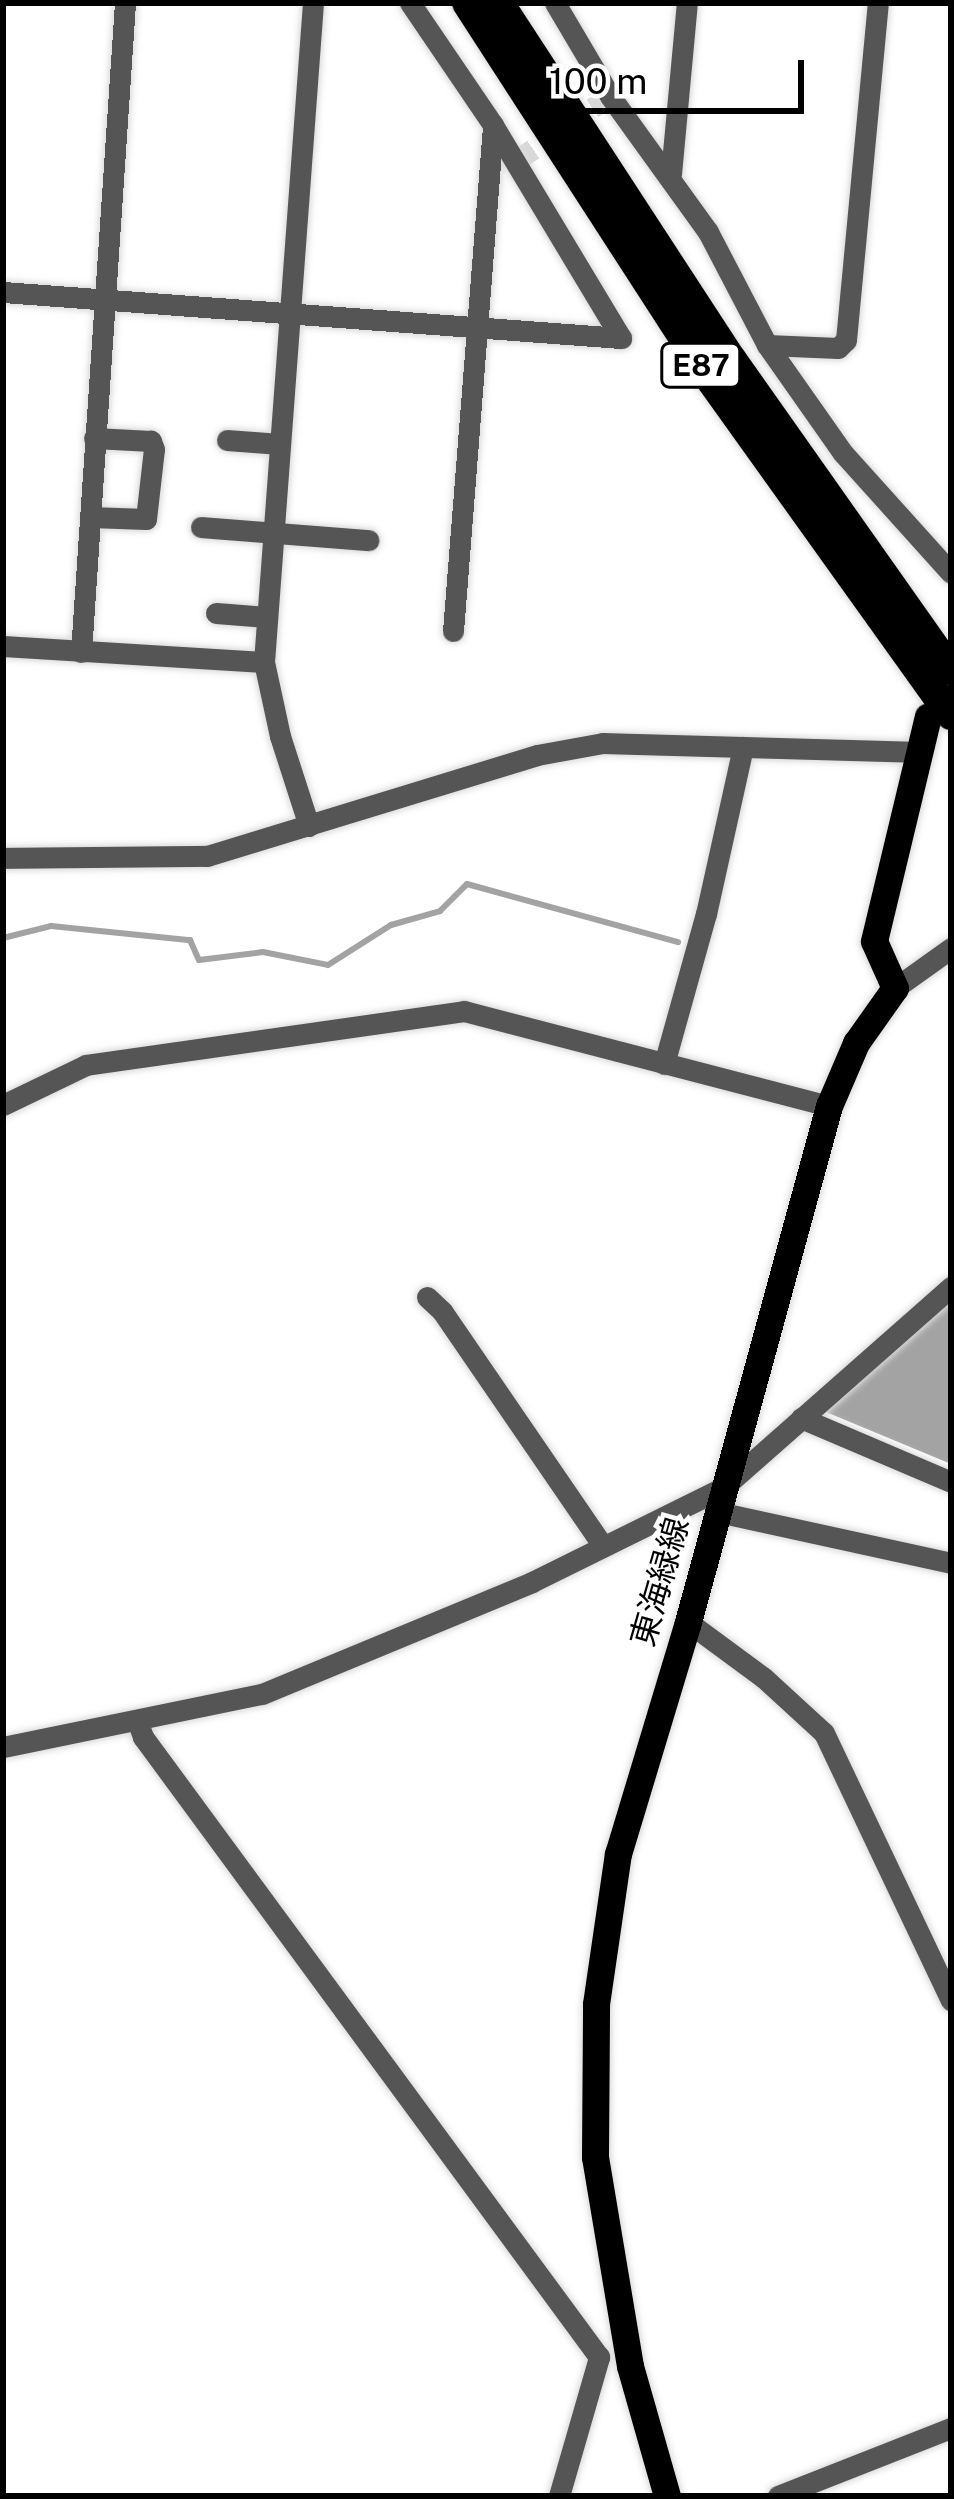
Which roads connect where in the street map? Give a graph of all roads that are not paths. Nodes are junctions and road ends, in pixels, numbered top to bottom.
1 (125, 3) edge
2 (313, 3) edge
3 (410, 3) edge
4 (467, 3) edge
5 (500, 3) edge
6 (555, 3) edge
7 (687, 3) edge
8 (878, 3) edge
9 (493, 125) junction
10 (671, 174) junction
11 (3, 292) edge
12 (103, 300) junction
13 (290, 310) junction
14 (476, 325) junction
15 (767, 345) junction
16 (94, 438) junction
17 (227, 440) dead end
18 (280, 444) junction
19 (89, 517) junction
20 (200, 527) dead end
21 (274, 532) junction
22 (368, 539) dead end
23 (951, 573) edge
24 (216, 613) dead end
25 (267, 617) junction
26 (453, 632) dead end
27 (3, 646) edge
28 (81, 652) junction
29 (264, 662) junction
30 (951, 670) edge
31 (940, 716) edge
32 (743, 747) junction
33 (920, 752) junction
34 (310, 826) junction
35 (3, 858) edge
36 (951, 948) edge
37 (896, 988) junction
38 (664, 1064) junction
39 (3, 1105) edge
40 (829, 1106) junction
41 (951, 1287) edge
42 (427, 1297) dead end
43 (801, 1418) junction
44 (951, 1482) edge
45 (721, 1499) junction
46 (603, 1546) junction
47 (951, 1563) edge
48 (688, 1622) junction
49 (138, 1723) junction
50 (3, 1747) edge
51 (951, 2000) edge
52 (628, 2354) junction
53 (599, 2356) junction
54 (951, 2428) edge
55 (559, 2496) edge
56 (668, 2496) edge
57 (778, 2496) edge

1 - 12 street
2 - 13 street
3 - 9 street
4 - 31 highway, E87
5 - 30 highway, E87
6 - 10 street
7 - 10 street
8 - 15 street
9 - 14 street
9 - 14 street
10 - 15 street
11 - 12 street
12 - 13 street
12 - 16 street
13 - 14 street
13 - 18 street
14 - 26 street
15 - 23 street
16 - 19 street
16 - 19 street
17 - 18 street
18 - 21 street
19 - 28 street
20 - 21 street
21 - 22 street
21 - 25 street
24 - 25 street
25 - 29 street
27 - 28 street
28 - 29 street
29 - 34 street
31 - 33 main road
32 - 33 street
32 - 34 street
32 - 38 street
33 - 37 main road
34 - 35 street
36 - 37 street
37 - 40 main road, 東海緑線
38 - 39 street
38 - 40 street
40 - 45 main road, 東海緑線
41 - 43 street
42 - 46 street
43 - 44 street
43 - 45 street
45 - 46 street
45 - 47 street
45 - 48 main road, 東海緑線
46 - 49 street
48 - 51 street
48 - 52 main road, 東海緑線
49 - 50 street
49 - 53 street
52 - 53 street
52 - 56 main road, 東海緑線
53 - 55 street
54 - 57 street

